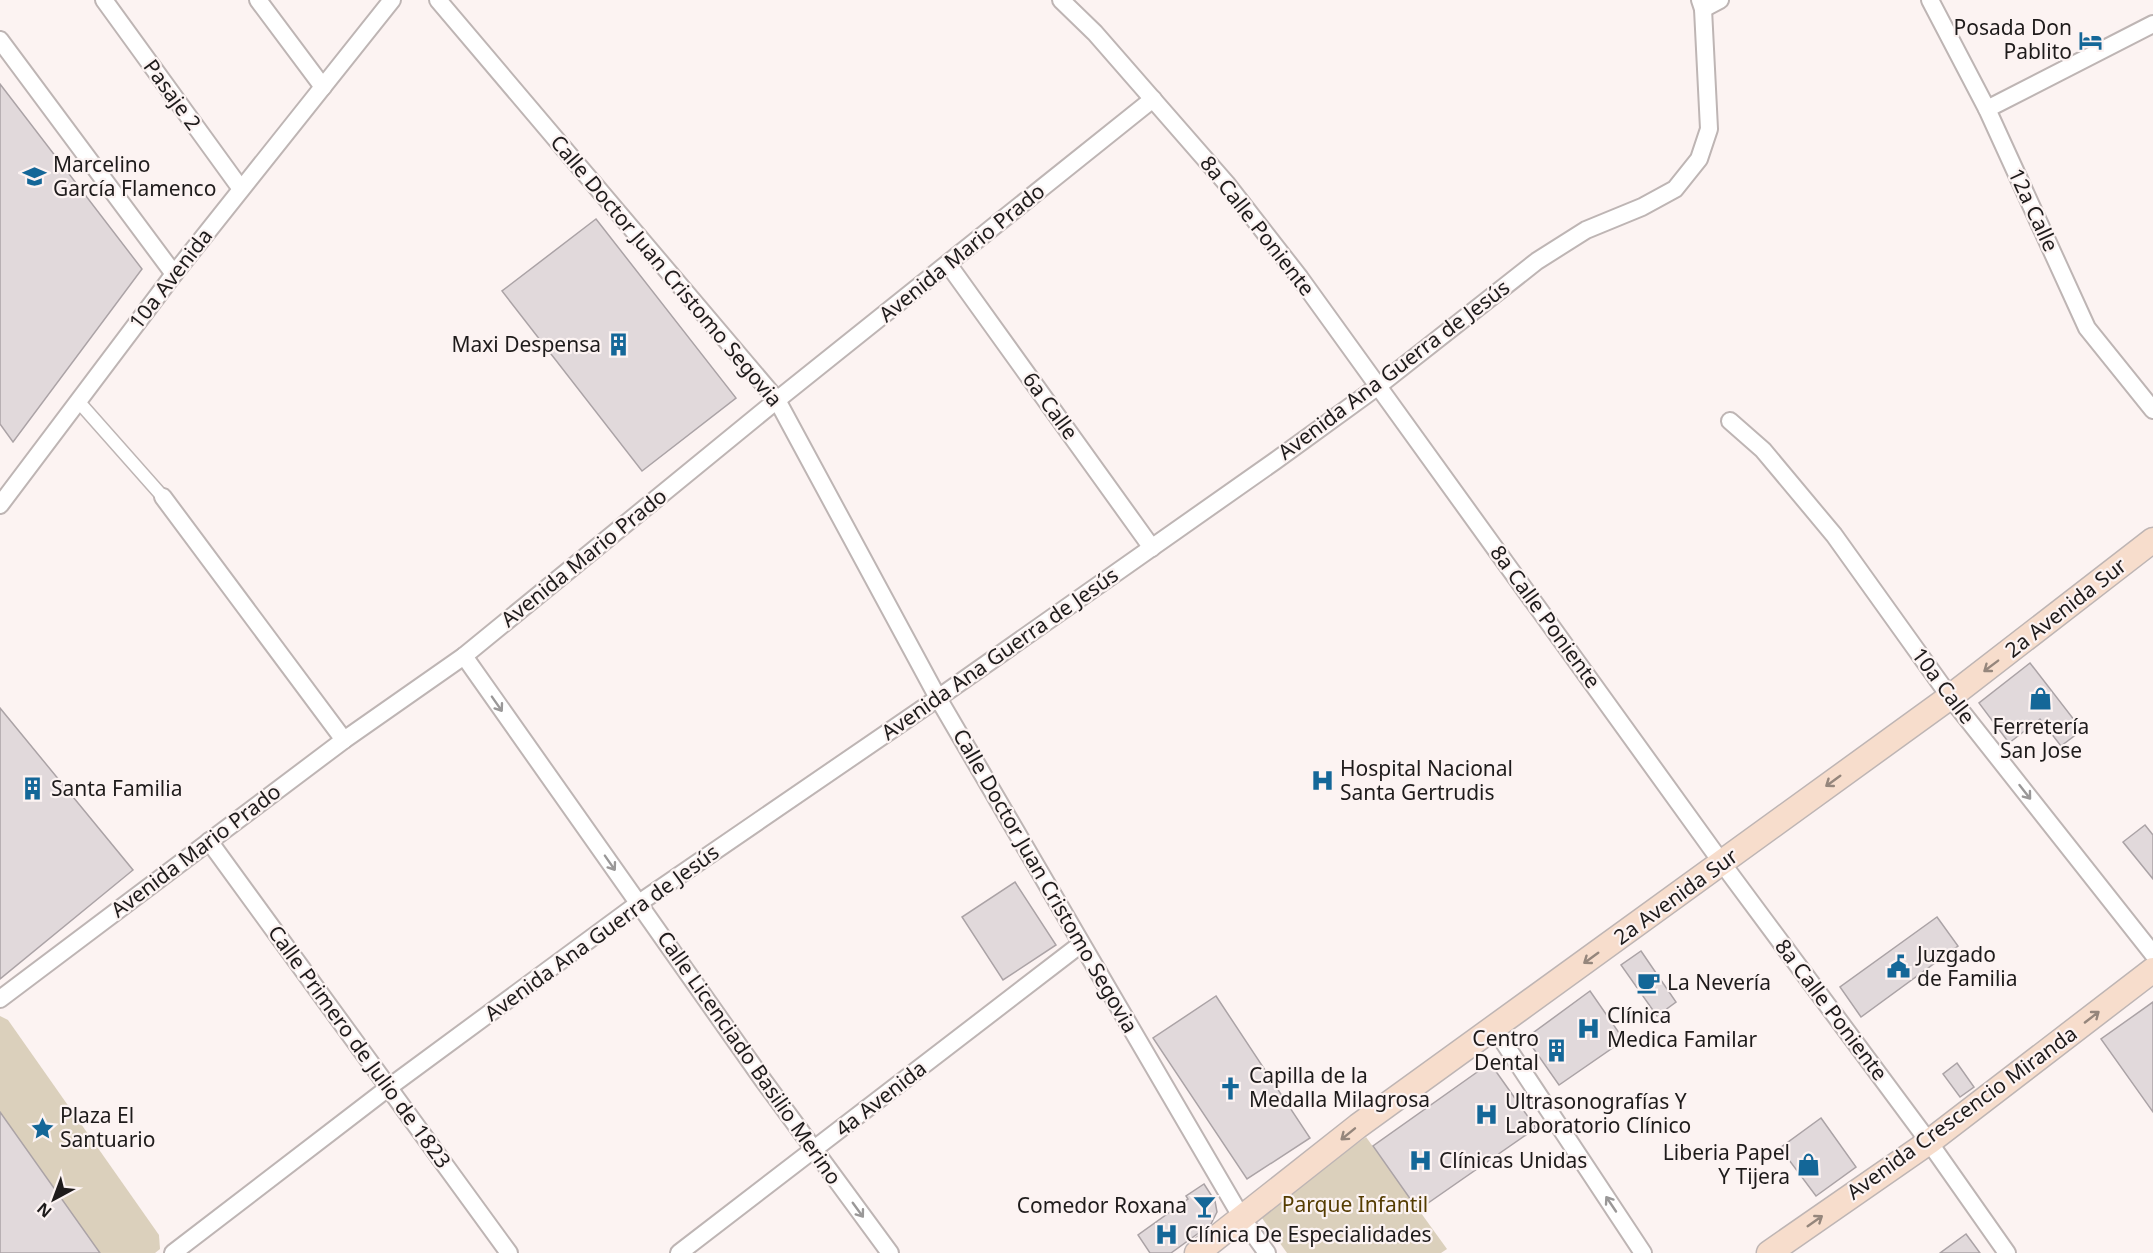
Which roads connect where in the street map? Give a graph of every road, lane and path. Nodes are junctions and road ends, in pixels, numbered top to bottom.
1 (104, 0) edge
2 (258, 0) edge
3 (392, 0) edge
4 (438, 0) edge
5 (1061, 0) edge
6 (1720, 0) edge
7 (1930, 0) edge
8 (1701, 4) edge
9 (2153, 24) edge
10 (0, 40) edge
11 (322, 87) junction
12 (1153, 99) junction
13 (1987, 109) junction
14 (241, 189) junction
15 (948, 264) junction
16 (174, 273) junction
17 (1377, 387) junction
18 (777, 400) junction
19 (78, 401) junction
20 (2153, 410) edge
21 (1730, 421) dead end
22 (163, 497) joint
23 (0, 505) edge
24 (2153, 540) edge
25 (1152, 548) junction
26 (464, 656) junction
27 (1950, 697) junction
28 (938, 698) junction
29 (344, 740) junction
30 (209, 840) junction
31 (1722, 863) junction
32 (639, 903) junction
33 (1081, 944) junction
34 (2153, 954) edge
35 (2153, 970) edge
36 (0, 999) edge
37 (1495, 1029) junction
38 (388, 1088) junction
39 (1929, 1142) junction
40 (814, 1151) junction
41 (1242, 1218) junction
42 (173, 1253) edge
43 (509, 1253) edge
44 (679, 1253) edge
45 (890, 1253) edge
46 (1197, 1253) edge
47 (1267, 1253) edge
48 (1643, 1253) edge
49 (1769, 1253) edge
50 (2007, 1253) edge

1 - 14 street, Pasaje 2
2 - 11 street
3 - 11 street, 10a Avenida
4 - 18 street, Calle Doctor Juan Cristomo Segovia
5 - 12 street, 8a Calle Poniente
6 - 8 street
7 - 13 street, 12a Calle
8 - 17 street, Avenida Ana Guerra de Jesús
9 - 13 street
10 - 16 street
11 - 14 street, 10a Avenida
12 - 15 street, Avenida Mario Prado
12 - 17 street, 8a Calle Poniente
13 - 20 street, 12a Calle
14 - 16 street, 10a Avenida
15 - 18 street, Avenida Mario Prado
15 - 25 street, 6a Calle
16 - 19 street, 10a Avenida
17 - 25 street, Avenida Ana Guerra de Jesús
17 - 31 street, 8a Calle Poniente
18 - 26 street, Avenida Mario Prado
18 - 28 street, Calle Doctor Juan Cristomo Segovia
19 - 22 street
19 - 23 street, 10a Avenida
21 - 27 street, 10a Calle
22 - 29 street
24 -> 27 main road, 2a Avenida Sur
25 - 28 street, Avenida Ana Guerra de Jesús
26 - 29 street, Avenida Mario Prado
26 -> 32 street, Calle Licenciado Basilio Merino
27 -> 31 main road, 2a Avenida Sur
27 -> 34 street, 10a Calle
28 - 32 street, Avenida Ana Guerra de Jesús
28 - 33 street, Calle Doctor Juan Cristomo Segovia
29 - 30 street, Avenida Mario Prado
30 - 36 street, Avenida Mario Prado
30 - 38 street, Calle Primero de Julio de 1823
31 -> 37 main road, 2a Avenida Sur
31 - 39 street, 8a Calle Poniente
32 - 38 street, Avenida Ana Guerra de Jesús
32 - 40 street, Calle Licenciado Basilio Merino
33 - 40 street, 4a Avenida
33 - 41 street, Calle Doctor Juan Cristomo Segovia
39 -> 35 main road, Avenida Crescencio Miranda
37 -> 41 main road, 2a Avenida Sur
48 -> 37 street
38 - 42 street, Avenida Ana Guerra de Jesús
38 - 43 street, Calle Primero de Julio de 1823
49 -> 39 main road, Avenida Crescencio Miranda
39 - 50 street, 8a Calle Poniente
40 - 44 street, 4a Avenida
40 -> 45 street, Calle Licenciado Basilio Merino
41 - 46 main road, 2a Avenida Sur
41 - 47 street, Calle Doctor Juan Cristomo Segovia

